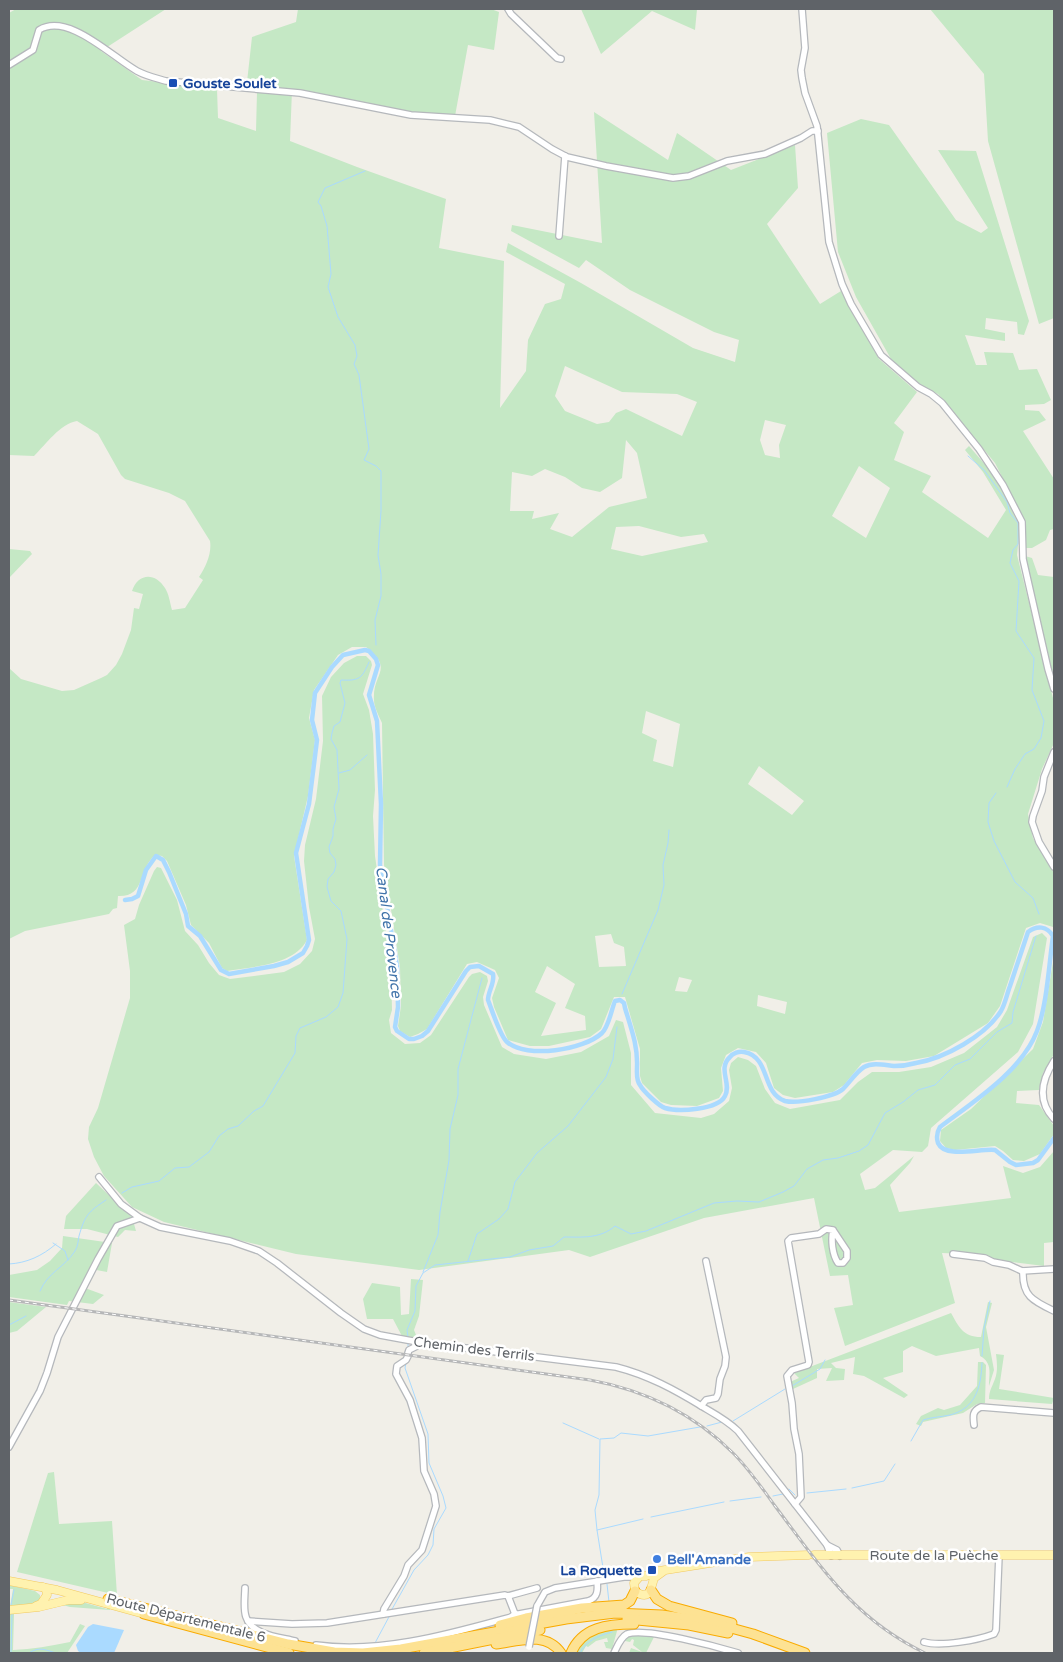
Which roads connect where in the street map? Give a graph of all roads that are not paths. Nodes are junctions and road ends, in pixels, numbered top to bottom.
1 (508, 9) edge
2 (802, 9) edge
3 (561, 59) dead end
4 (9, 65) edge
5 (818, 131) junction
6 (565, 156) junction
7 (559, 236) dead end
8 (1054, 689) edge
9 (1054, 752) edge
10 (1054, 867) edge
11 (1054, 1061) edge
12 (1054, 1119) edge
13 (99, 1177) dead end
14 (140, 1218) junction
15 (833, 1230) junction
16 (954, 1254) dead end
17 (706, 1261) dead end
18 (1054, 1269) edge
19 (1023, 1271) junction
20 (1054, 1311) edge
21 (418, 1342) junction
22 (701, 1406) junction
23 (1054, 1413) edge
24 (974, 1426) dead end
25 (9, 1447) edge
26 (795, 1504) junction
27 (999, 1555) junction
28 (1054, 1555) edge
29 (836, 1556) junction
30 (665, 1570) junction
31 (9, 1576) edge
32 (646, 1576) junction
33 (637, 1577) junction
34 (617, 1578) junction
35 (9, 1581) edge
36 (597, 1581) junction
37 (43, 1587) junction
38 (652, 1587) junction
39 (245, 1588) dead end
40 (537, 1588) dead end
41 (635, 1589) junction
42 (508, 1596) junction
43 (108, 1599) joint
44 (36, 1607) junction
45 (9, 1610) edge
46 (144, 1614) junction
47 (383, 1614) junction
48 (515, 1614) junction
49 (248, 1621) junction
50 (732, 1634) junction
51 (924, 1642) dead end
52 (429, 1644) junction
53 (528, 1650) edge
54 (288, 1653) edge
55 (424, 1653) edge
56 (447, 1653) edge
57 (561, 1653) edge
58 (571, 1653) edge
59 (614, 1653) edge
60 (738, 1653) edge
61 (787, 1653) edge
62 (803, 1653) edge

1 - 3 street
2 - 5 street
4 - 6 street
5 - 6 street
5 - 8 street
6 - 7 street
9 - 10 street
11 - 12 street
13 - 14 street, Chemin des Terrils
14 - 21 street, Chemin des Terrils
14 - 25 street
15 - 15 street
15 - 26 street
16 - 19 street
17 - 22 street
18 - 19 street
19 - 20 street
21 - 22 street, Chemin des Terrils
21 - 47 street
22 - 26 street, Chemin des Terrils
23 - 24 street
26 - 29 street, Chemin des Terrils
27 - 28 main road, Route de la Puèche
27 - 29 main road, Route de la Puèche
27 - 51 street
29 - 30 main road, Route de la Puèche
30 - 32 main road, Route de la Puèche
30 - 38 main road
31 - 43 main road, Route Départementale 6
32 - 33 main road
32 - 38 main road
33 - 34 street
33 - 41 main road
34 - 36 street
34 - 41 street
35 - 37 main road, Route Départementale 6
36 - 48 street
36 - 53 street, bridge
37 - 44 main road
37 - 46 main road, Route Départementale 6
38 - 41 main road
38 - 62 highway
39 - 49 street
40 - 42 street
41 - 52 highway
42 - 47 street
42 - 48 street
43 - 52 highway, Route Départementale 6
44 - 45 main road
44 - 46 main road
46 - 54 highway, Route Départementale 6
47 - 49 street
48 - 49 street
50 - 55 highway
50 - 58 highway
50 - 61 highway
52 - 62 highway, Route Départementale 6
56 - 57 highway
59 - 60 street

